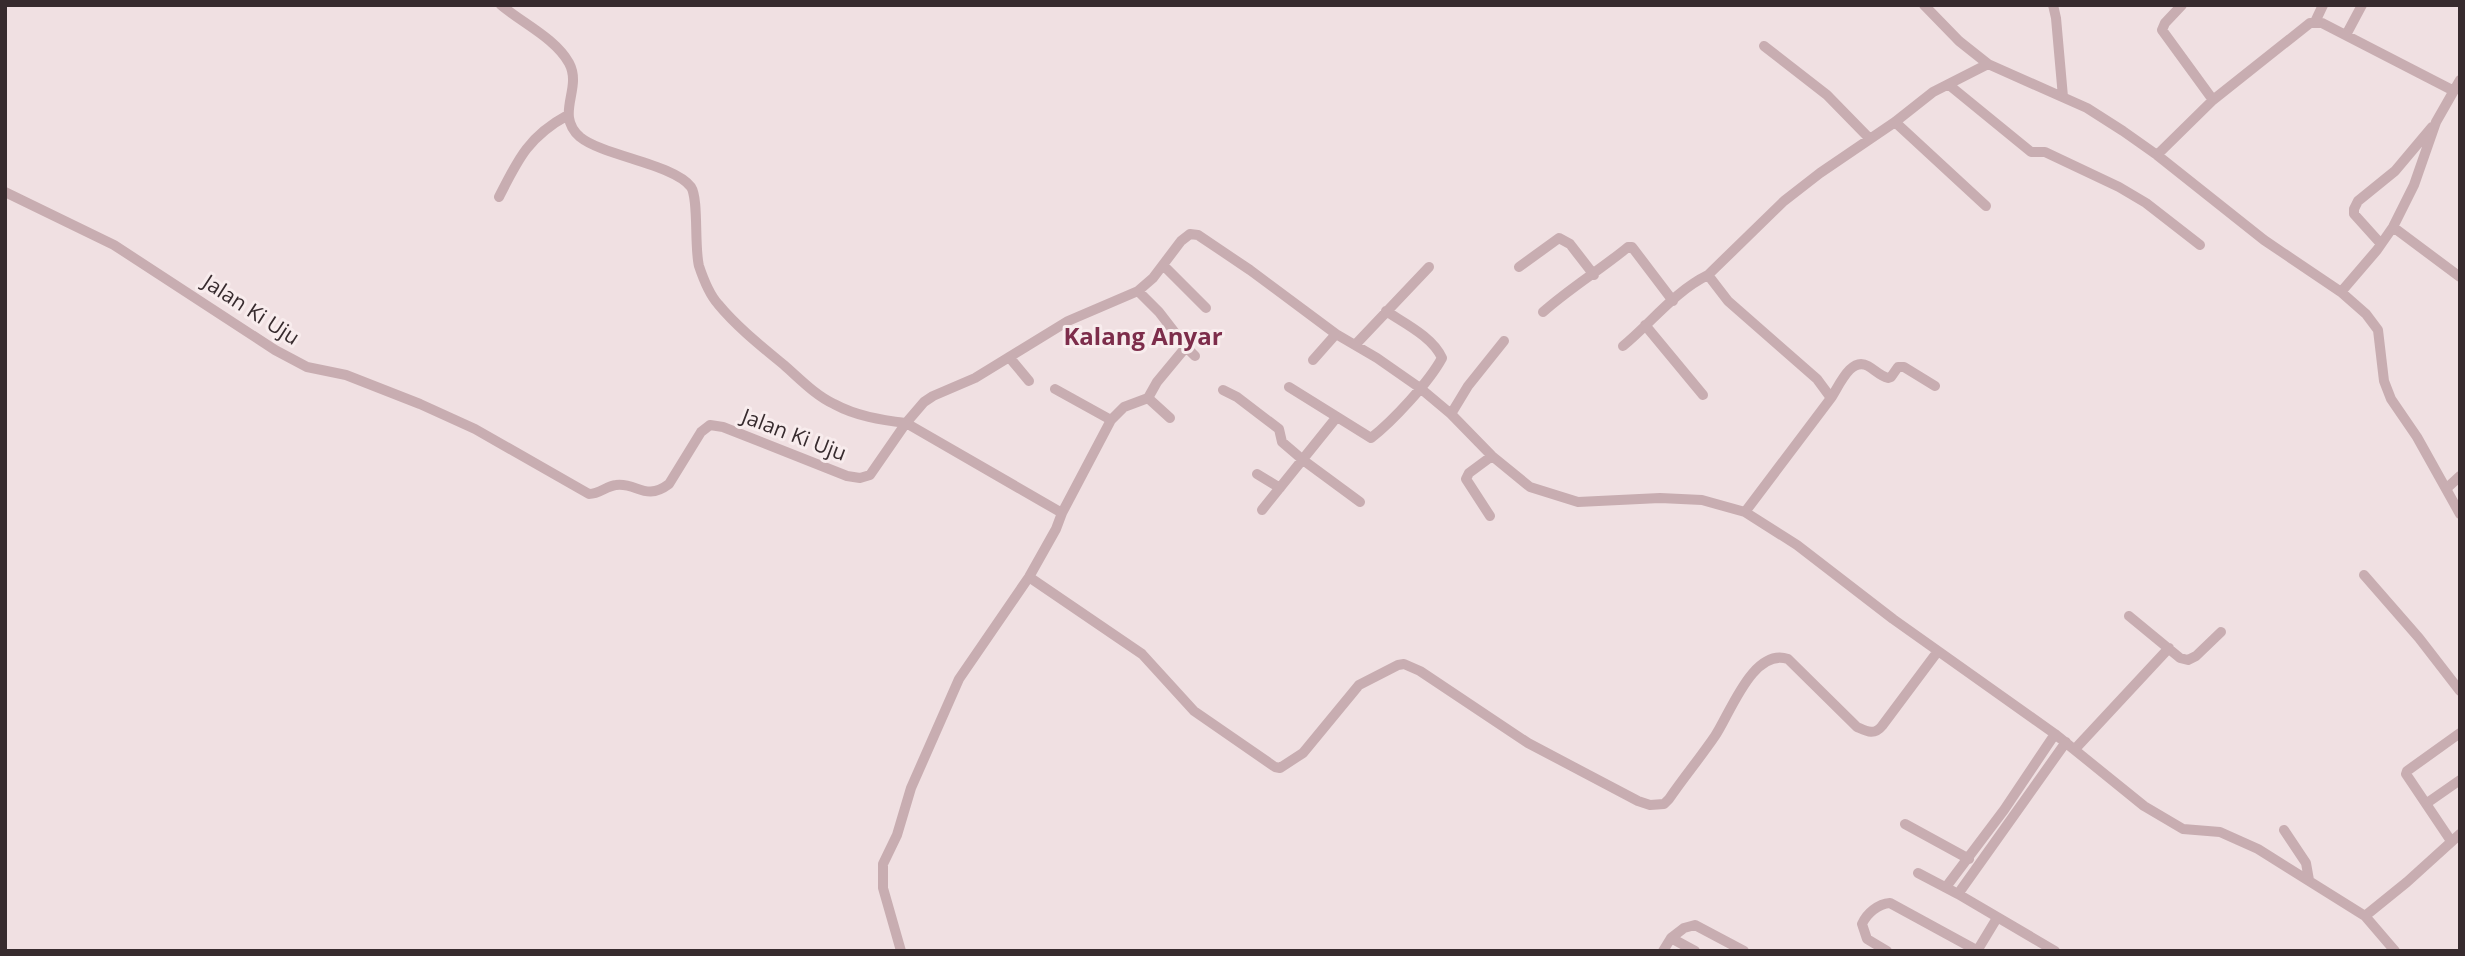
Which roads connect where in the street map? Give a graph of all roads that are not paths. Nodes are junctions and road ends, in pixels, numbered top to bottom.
1 (500, 5) edge
2 (1924, 5) edge
3 (2053, 5) edge
4 (2182, 5) edge
5 (2323, 5) edge
6 (2362, 5) edge
7 (2315, 22) junction
8 (2346, 35) junction
9 (1764, 46) dead end
10 (1988, 64) junction
11 (2460, 80) edge
12 (1949, 85) junction
13 (2454, 91) junction
14 (2063, 97) junction
15 (2213, 100) junction
16 (568, 115) junction
17 (1895, 122) junction
18 (2436, 122) junction
19 (1870, 139) junction
20 (2157, 155) junction
21 (5, 192) edge
22 (499, 197) dead end
23 (1986, 206) dead end
24 (2393, 227) junction
25 (2381, 244) junction
26 (2200, 245) dead end
27 (1163, 265) junction
28 (1429, 267) dead end
29 (1519, 267) dead end
30 (1594, 275) junction
31 (1708, 275) junction
32 (2460, 277) edge
33 (1138, 291) junction
34 (2341, 292) junction
35 (1673, 301) junction
36 (1206, 308) dead end
37 (1386, 311) junction
38 (1543, 312) dead end
39 (1645, 325) junction
40 (1336, 334) junction
41 (1504, 341) dead end
42 (1355, 345) junction
43 (1623, 346) dead end
44 (1185, 347) junction
45 (1195, 356) dead end
46 (1009, 357) junction
47 (1313, 360) dead end
48 (1029, 381) dead end
49 (1935, 386) dead end
50 (1289, 387) dead end
51 (1420, 388) junction
52 (1055, 389) dead end
53 (1223, 390) dead end
54 (1703, 395) dead end
55 (1148, 398) junction
56 (1832, 398) junction
57 (1451, 414) junction
58 (1170, 418) dead end
59 (1336, 418) junction
60 (1111, 420) junction
61 (906, 423) junction
62 (1492, 456) junction
63 (1303, 460) junction
64 (1256, 474) dead end
65 (2460, 476) edge
66 (1280, 488) junction
67 (2447, 488) junction
68 (1360, 502) dead end
69 (1262, 510) dead end
70 (1745, 512) junction
71 (1062, 513) junction
72 (2460, 514) edge
73 (1490, 516) dead end
74 (2364, 575) dead end
75 (1029, 577) junction
76 (2129, 616) dead end
77 (2221, 632) dead end
78 (2168, 648) junction
79 (1938, 651) junction
80 (2460, 691) edge
81 (2460, 733) edge
82 (2055, 734) junction
83 (2071, 746) junction
84 (2460, 780) edge
85 (2427, 803) junction
86 (1905, 824) dead end
87 (2284, 830) dead end
88 (2456, 838) edge
89 (1969, 859) junction
90 (1918, 873) dead end
91 (2309, 880) junction
92 (1947, 887) junction
93 (1958, 894) junction
94 (2365, 916) junction
95 (1997, 918) junction
96 (1671, 938) junction
97 (901, 951) edge
98 (1663, 951) edge
99 (1695, 951) edge
100 (1744, 951) edge
101 (1887, 951) edge
102 (1977, 951) edge
103 (2055, 951) edge
104 (2395, 951) edge

1 - 16 street
2 - 10 street
3 - 14 street
4 - 15 street
5 - 7 street
6 - 8 street
7 - 8 street
7 - 15 street
8 - 13 street
9 - 19 street
10 - 12 street
10 - 14 street
11 - 13 street
12 - 17 street
12 - 26 street
13 - 18 street
14 - 20 street
15 - 20 street
16 - 22 street
16 - 61 street
17 - 19 street
17 - 23 street
18 - 24 street
18 - 25 street
19 - 31 street
20 - 34 street
21 - 61 street, Jalan Ki Uju
24 - 25 street
24 - 32 street
25 - 34 street
27 - 33 street
27 - 36 street
27 - 40 street
28 - 37 street
29 - 30 street
30 - 35 street
30 - 38 street
31 - 35 street
31 - 56 street
33 - 44 street
33 - 46 street
34 - 67 street
35 - 39 street
37 - 42 street
37 - 51 street
39 - 43 street
39 - 54 street
40 - 42 street
40 - 47 street
41 - 57 street
42 - 51 street
44 - 45 street
44 - 55 street
46 - 48 street
46 - 61 street
49 - 56 street
50 - 59 street
51 - 57 street
51 - 59 street
52 - 60 street
53 - 63 street
55 - 58 street
55 - 60 street
56 - 70 street
57 - 62 street
59 - 63 street
60 - 71 street
61 - 71 street
62 - 70 street
62 - 73 street
63 - 66 street
63 - 68 street
64 - 66 street
65 - 67 street
66 - 69 street
67 - 72 street
70 - 79 street
71 - 75 street
74 - 80 street
75 - 79 street
75 - 97 street
76 - 78 street
77 - 78 street
78 - 83 street
79 - 82 street
81 - 85 street
82 - 83 street
82 - 89 street
83 - 91 street
83 - 93 street
84 - 85 street
85 - 88 street
86 - 89 street
87 - 91 street
88 - 94 street
89 - 92 street
90 - 92 street
91 - 94 street
92 - 93 street
93 - 95 street
94 - 104 street
95 - 102 street
95 - 103 street
96 - 98 street
96 - 99 street
96 - 100 street
101 - 102 street

